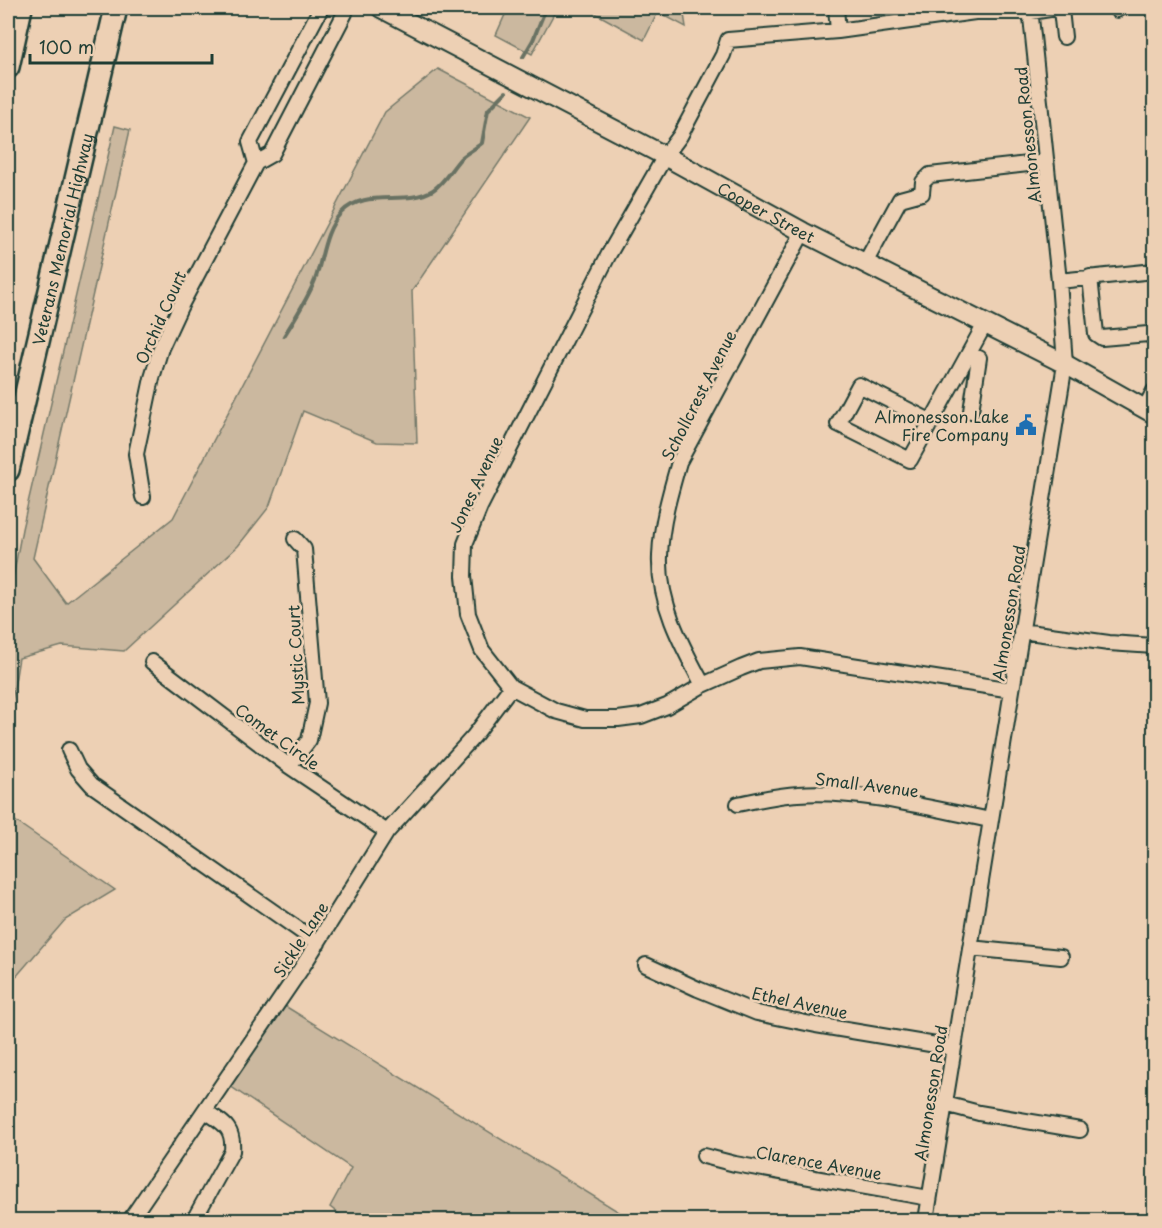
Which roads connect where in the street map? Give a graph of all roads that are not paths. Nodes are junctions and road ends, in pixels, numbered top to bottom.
1 (21, 8) edge
2 (116, 8) edge
3 (321, 8) edge
4 (346, 8) edge
5 (381, 8) edge
6 (836, 8) edge
7 (1056, 8) edge
8 (1030, 10) edge
9 (838, 30) junction
10 (1064, 37) dead end
11 (8, 67) edge
12 (665, 156) junction
13 (1046, 162) junction
14 (256, 163) junction
15 (803, 232) junction
16 (865, 263) junction
17 (1155, 271) edge
18 (1090, 278) junction
19 (1059, 281) junction
20 (985, 324) junction
21 (1155, 338) edge
22 (969, 354) junction
23 (1065, 364) junction
24 (1155, 391) edge
25 (971, 411) dead end
26 (1150, 411) edge
27 (932, 422) junction
28 (8, 470) edge
29 (143, 497) dead end
30 (295, 539) dead end
31 (1021, 631) junction
32 (1155, 646) edge
33 (152, 662) dead end
34 (703, 686) junction
35 (511, 687) junction
36 (1012, 690) junction
37 (69, 750) dead end
38 (289, 766) junction
39 (738, 804) dead end
40 (991, 820) junction
41 (387, 832) junction
42 (318, 943) junction
43 (970, 948) junction
44 (1061, 957) dead end
45 (646, 965) dead end
46 (954, 1048) junction
47 (945, 1104) junction
48 (205, 1111) junction
49 (1080, 1130) dead end
50 (704, 1156) dead end
51 (929, 1198) junction
52 (136, 1219) edge
53 (192, 1221) edge
54 (926, 1221) edge

1 - 11 highway
2 - 28 highway, Veterans Memorial Highway
3 - 14 street
4 - 14 street, Orchid Court
5 - 12 main road, Cooper Street
6 - 9 street
7 - 8 street
7 - 10 street
8 - 9 street
8 - 13 street, Almonesson Road
9 - 12 street, Jones Avenue
12 - 15 main road, Cooper Street
12 - 35 street, Jones Avenue
13 - 16 street
13 - 19 street, Almonesson Road
14 - 29 street, Orchid Court
15 - 16 main road, Cooper Street
15 - 34 street, Schollcrest Avenue
16 - 20 main road, Cooper Street
17 - 18 street
18 - 19 street
18 - 21 street
19 - 23 street, Almonesson Road
20 - 22 street
20 - 23 main road, Cooper Street
22 - 25 street
22 - 27 street
23 - 26 main road, Cooper Street
23 - 31 street, Almonesson Road
24 - 26 street
27 - 27 street
30 - 38 street, Mystic Court
31 - 32 street
31 - 36 street, Almonesson Road
33 - 38 street, Comet Circle
34 - 35 street, Jones Avenue
34 - 36 street, Jones Avenue
35 - 41 street, Sickle Lane
36 - 40 street, Almonesson Road
37 - 42 street
38 - 41 street, Comet Circle
39 - 40 street, Small Avenue
40 - 43 street, Almonesson Road
41 - 42 street, Sickle Lane
42 - 48 street, Sickle Lane
43 - 44 street
43 - 46 street, Almonesson Road
45 - 46 street, Ethel Avenue
46 - 47 street, Almonesson Road
47 - 49 street
47 - 51 street, Almonesson Road
48 - 52 street, Sickle Lane
48 - 53 street
50 - 51 street, Clarence Avenue
51 - 54 street, Almonesson Road

